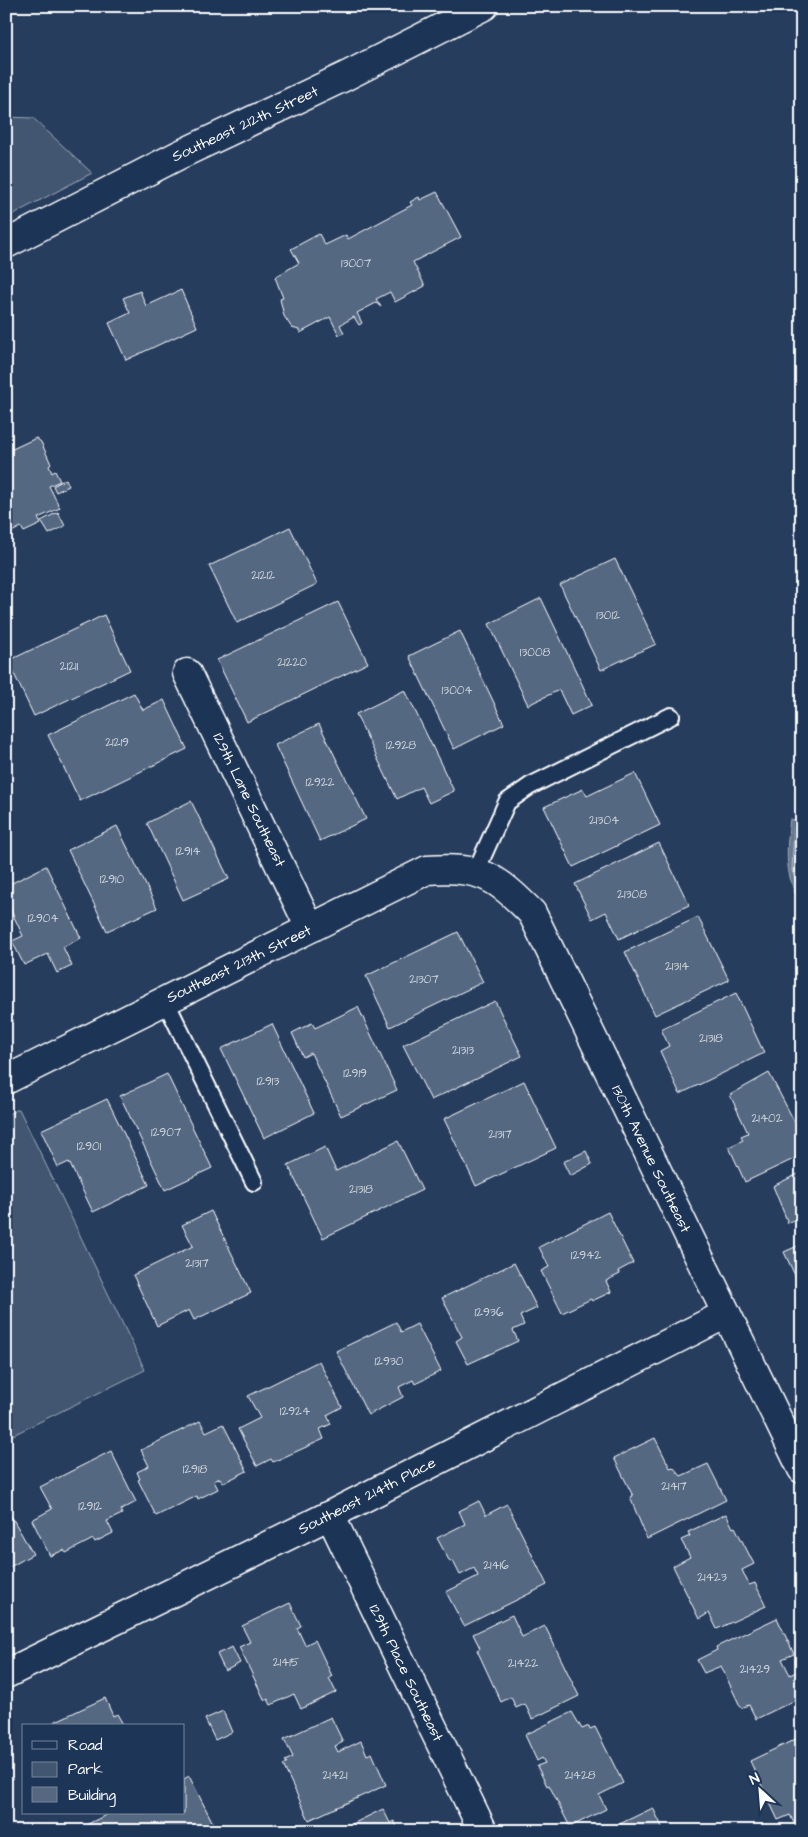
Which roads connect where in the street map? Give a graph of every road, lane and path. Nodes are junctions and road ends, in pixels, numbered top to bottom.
1 (484, 6) edge
2 (6, 244) edge
3 (187, 673) dead end
4 (671, 716) dead end
5 (476, 871) junction
6 (310, 928) junction
7 (166, 1000) junction
8 (6, 1080) edge
9 (254, 1182) dead end
10 (726, 1314) junction
11 (802, 1469) edge
12 (330, 1515) junction
13 (6, 1674) edge
14 (483, 1831) edge

1 - 2 street, Southeast 212th Street
3 - 6 street, 129th Lane Southeast
4 - 5 lane
5 - 6 street, Southeast 213th Street
5 - 10 street, 130th Avenue Southeast
6 - 7 street, Southeast 213th Street
7 - 8 street, Southeast 213th Street
7 - 9 lane
10 - 11 street, 130th Avenue Southeast
10 - 12 street, Southeast 214th Place
12 - 13 street, Southeast 214th Place
12 - 14 street, 129th Place Southeast

